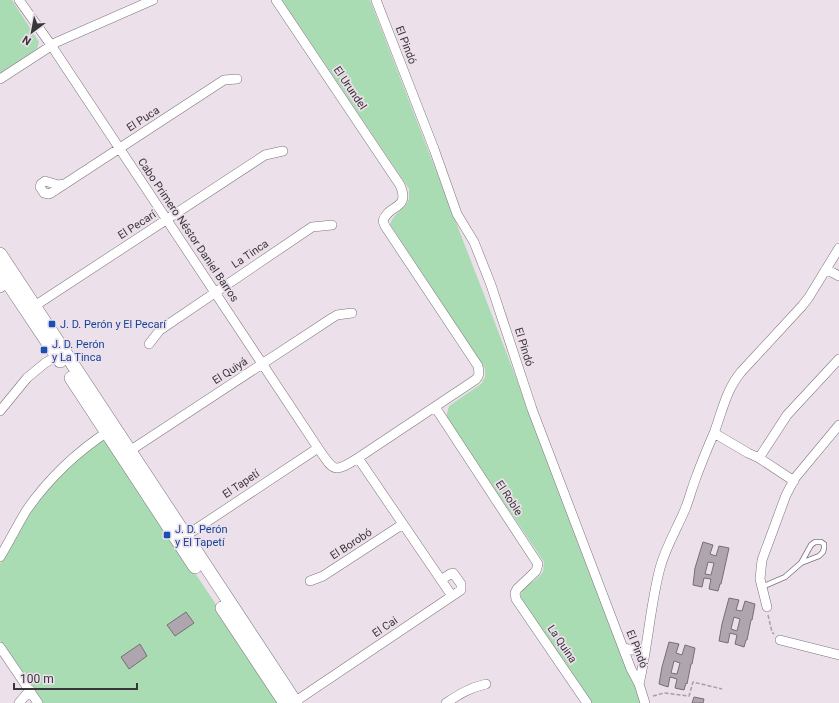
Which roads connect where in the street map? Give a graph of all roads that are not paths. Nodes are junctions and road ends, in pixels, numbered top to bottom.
1 (19, 0) edge
2 (153, 0) edge
3 (276, 0) edge
4 (376, 0) edge
5 (51, 46) junction
6 (0, 80) edge
7 (237, 80) dead end
8 (119, 149) junction
9 (283, 151) dead end
10 (64, 184) dead end
11 (167, 219) junction
12 (332, 225) dead end
13 (839, 248) edge
14 (0, 254) edge
15 (826, 270) junction
16 (0, 271) edge
17 (839, 276) edge
18 (8, 283) edge
19 (215, 292) junction
20 (31, 309) junction
21 (352, 313) dead end
22 (149, 344) dead end
23 (60, 354) junction
24 (839, 359) edge
25 (263, 364) junction
26 (435, 407) junction
27 (0, 411) edge
28 (839, 425) edge
29 (110, 430) junction
30 (714, 433) junction
31 (318, 448) junction
32 (126, 453) junction
33 (358, 458) junction
34 (759, 458) junction
35 (794, 481) junction
36 (403, 524) junction
37 (182, 538) junction
38 (0, 557) edge
39 (801, 563) junction
40 (441, 580) junction
41 (310, 581) dead end
42 (762, 588) junction
43 (452, 596) junction
44 (516, 599) joint
45 (766, 607) road end
46 (780, 640) road end
47 (646, 646) junction
48 (0, 647) edge
49 (623, 647) junction
50 (839, 655) edge
51 (486, 684) dead end
52 (639, 684) junction
53 (30, 690) junction
54 (644, 702) edge
55 (19, 703) edge
56 (38, 703) edge
57 (293, 703) edge
58 (446, 703) edge
59 (587, 703) edge

1 - 5 street, Cabo Primero Néstor Daniel Barros
2 - 5 street
3 - 26 street, El Urundel
4 - 49 street, El Pindó
5 - 6 street
5 - 8 street, Cabo Primero Néstor Daniel Barros
7 - 8 street, El Puca
8 - 10 street, El Puca
8 - 11 street, Cabo Primero Néstor Daniel Barros
9 - 11 street, El Pecarí
11 - 19 street, Cabo Primero Néstor Daniel Barros
11 - 20 street, El Pecarí
12 - 19 street, La Tinca
13 - 15 street
14 - 18 main road
15 - 17 street
15 - 30 street
16 - 18 main road
18 - 20 main road
19 - 22 street, La Tinca
19 - 25 street, Cabo Primero Néstor Daniel Barros
20 - 23 main road
21 - 25 street, El Quiyá
23 - 27 street
23 - 29 main road
24 - 34 street
25 - 31 street, Cabo Primero Néstor Daniel Barros
25 - 32 street, El Quiyá
26 - 33 street
26 - 44 street, El Roble
28 - 35 street
29 - 32 main road
29 - 38 street
30 - 34 street
30 - 47 street
31 - 33 street, Cabo Primero Néstor Daniel Barros
31 - 37 street, El Tapetí
32 - 37 main road
33 - 36 street
34 - 35 street
35 - 42 street
36 - 40 street
36 - 41 street, El Borobó
37 - 57 main road
39 - 39 lane
39 - 42 lane
40 - 43 street
40 - 43 street, El Cai
42 - 45 street
43 - 57 street, El Cai
44 - 59 street, La Quina
46 - 50 street
47 - 49 street
47 - 52 street
48 - 53 street
49 - 52 street, El Pindó
51 - 58 street
52 - 54 street, El Pindó
53 - 55 street
53 - 56 street

